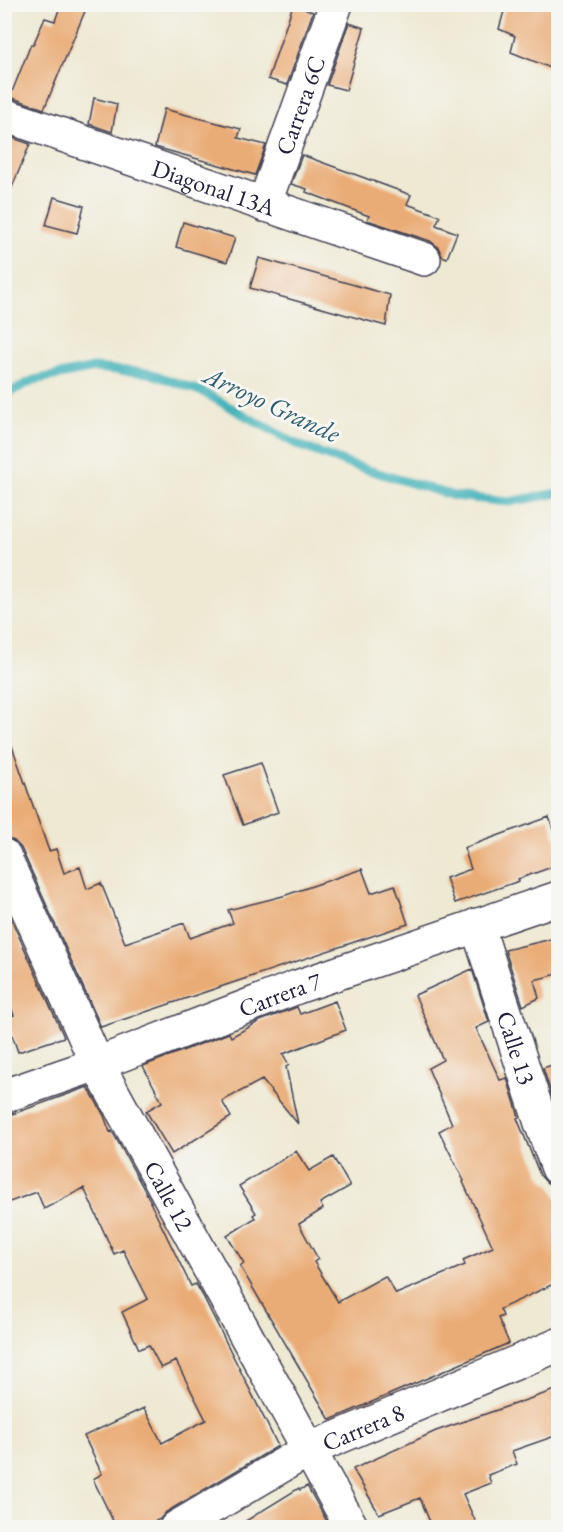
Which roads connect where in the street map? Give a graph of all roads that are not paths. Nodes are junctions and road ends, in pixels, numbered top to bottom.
1 (336, 4) edge
2 (4, 115) edge
3 (264, 205) junction
4 (424, 259) dead end
5 (4, 856) edge
6 (558, 898) edge
7 (477, 925) junction
8 (97, 1064) junction
9 (4, 1096) edge
10 (558, 1168) edge
11 (558, 1345) edge
12 (308, 1450) junction
13 (176, 1527) edge
14 (352, 1527) edge

1 - 3 street, Carrera 6C
2 - 3 street, Diagonal 13A
3 - 4 street, Diagonal 13A
5 - 8 street, Calle 12
6 - 7 street, Carrera 7
7 - 8 street, Carrera 7
7 - 10 street, Calle 13
8 - 9 street, Carrera 7
8 - 12 street, Calle 12
11 - 12 street, Carrera 8
12 - 13 street, Carrera 8
12 - 14 street, Calle 12

